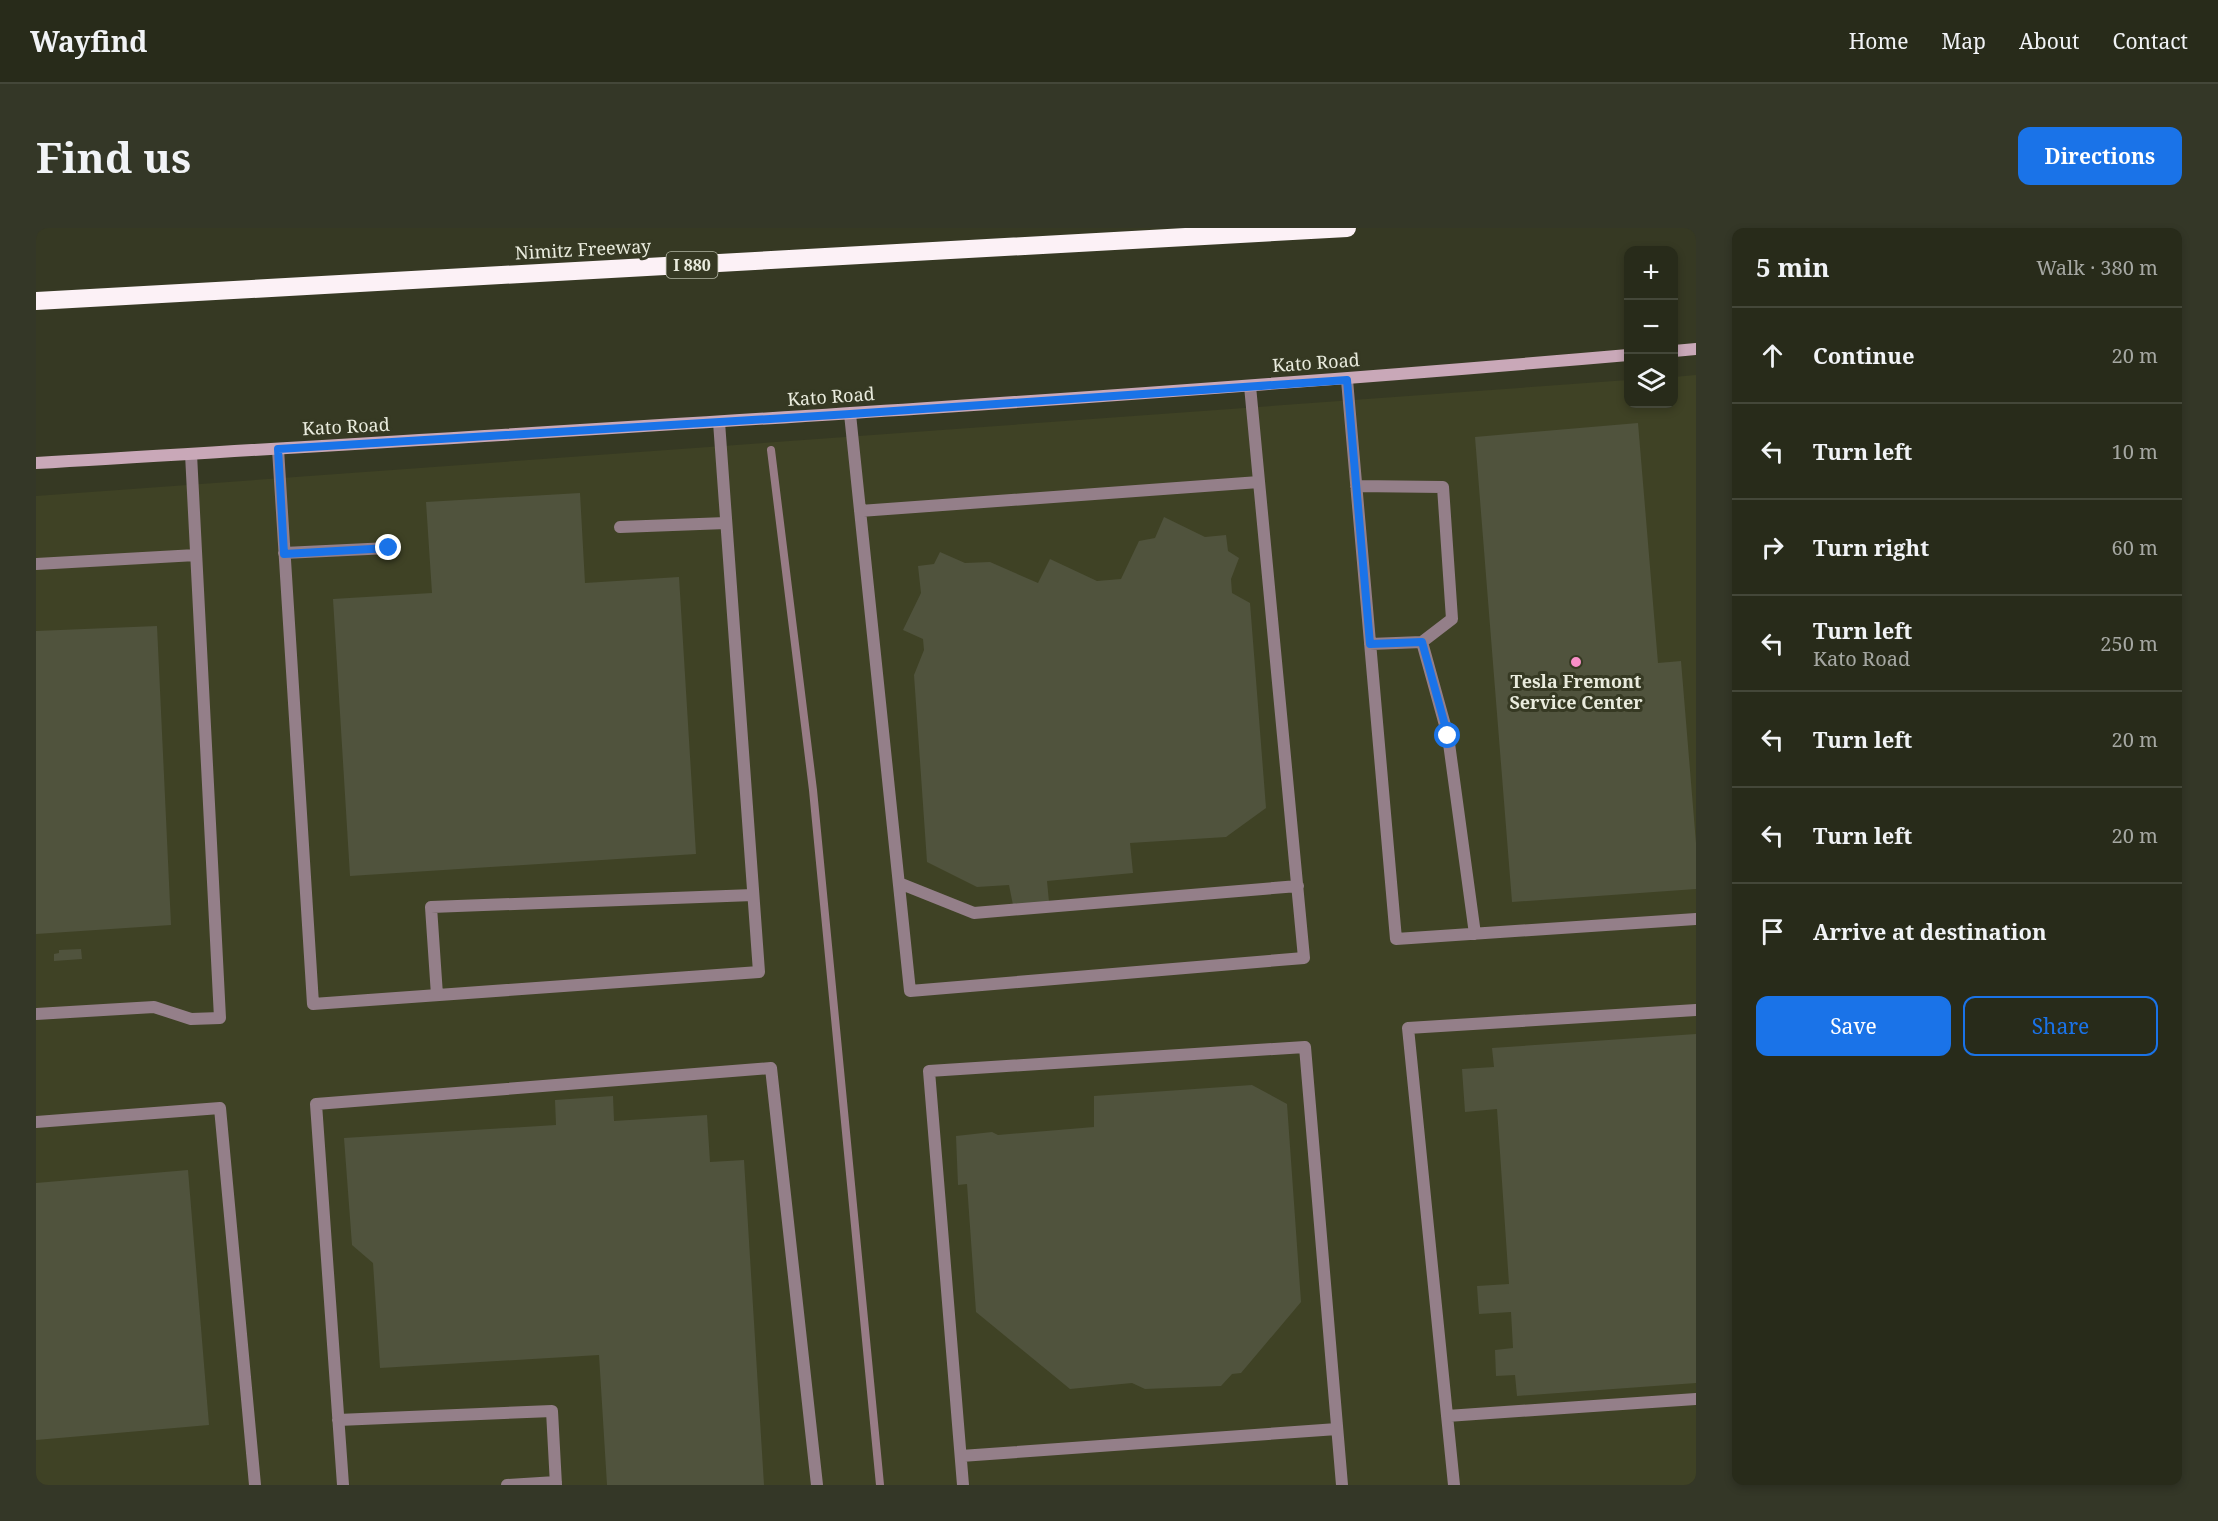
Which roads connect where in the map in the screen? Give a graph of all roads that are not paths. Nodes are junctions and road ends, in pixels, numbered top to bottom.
1 (1347, 228) edge
2 (36, 301) edge
3 (1696, 350) edge
4 (1678, 351) edge
5 (1624, 355) edge
6 (1347, 380) junction
7 (1250, 386) junction
8 (850, 414) junction
9 (719, 422) junction
10 (278, 449) junction
11 (191, 454) junction
12 (36, 463) edge
13 (1259, 482) junction
14 (1356, 486) junction
15 (860, 511) junction
16 (726, 523) junction
17 (620, 527) dead end
18 (389, 548) dead end
19 (284, 554) junction
20 (196, 555) junction
21 (36, 564) edge
22 (1422, 642) junction
23 (1370, 644) junction
24 (899, 883) junction
25 (1298, 886) junction
26 (753, 895) junction
27 (1696, 919) edge
28 (1475, 934) junction
29 (436, 995) junction
30 (1696, 1010) edge
31 (36, 1014) edge
32 (36, 1122) edge
33 (1696, 1399) edge
34 (1447, 1416) junction
35 (338, 1420) junction
36 (1337, 1429) junction
37 (961, 1456) junction
38 (556, 1484) edge
39 (255, 1485) edge
40 (343, 1485) edge
41 (507, 1485) edge
42 (817, 1485) edge
43 (963, 1485) edge
44 (1342, 1485) edge
45 (1454, 1485) edge

1 - 2 highway, Nimitz Freeway / I 880
3 - 4 street
5 - 6 street, Kato Road
6 - 7 street, Kato Road
6 - 14 lane
7 - 8 street, Kato Road
7 - 13 lane
8 - 9 street, Kato Road
8 - 15 lane
9 - 10 street, Kato Road
9 - 16 lane
10 - 11 street, Kato Road
10 - 19 lane
11 - 12 street, Kato Road
11 - 20 lane
13 - 15 lane
13 - 25 lane
14 - 22 lane
14 - 23 lane
15 - 24 lane
16 - 17 lane
16 - 26 lane
18 - 19 lane
19 - 29 lane
20 - 21 lane
20 - 31 lane
22 - 23 lane
22 - 28 lane
23 - 28 lane
24 - 25 lane
24 - 25 lane
26 - 29 lane
26 - 29 lane
27 - 28 lane
30 - 34 lane
32 - 39 lane
33 - 34 lane
34 - 45 lane
35 - 38 lane
35 - 40 lane
35 - 42 lane
36 - 37 lane
36 - 37 lane
36 - 44 lane
37 - 43 lane
38 - 41 lane

